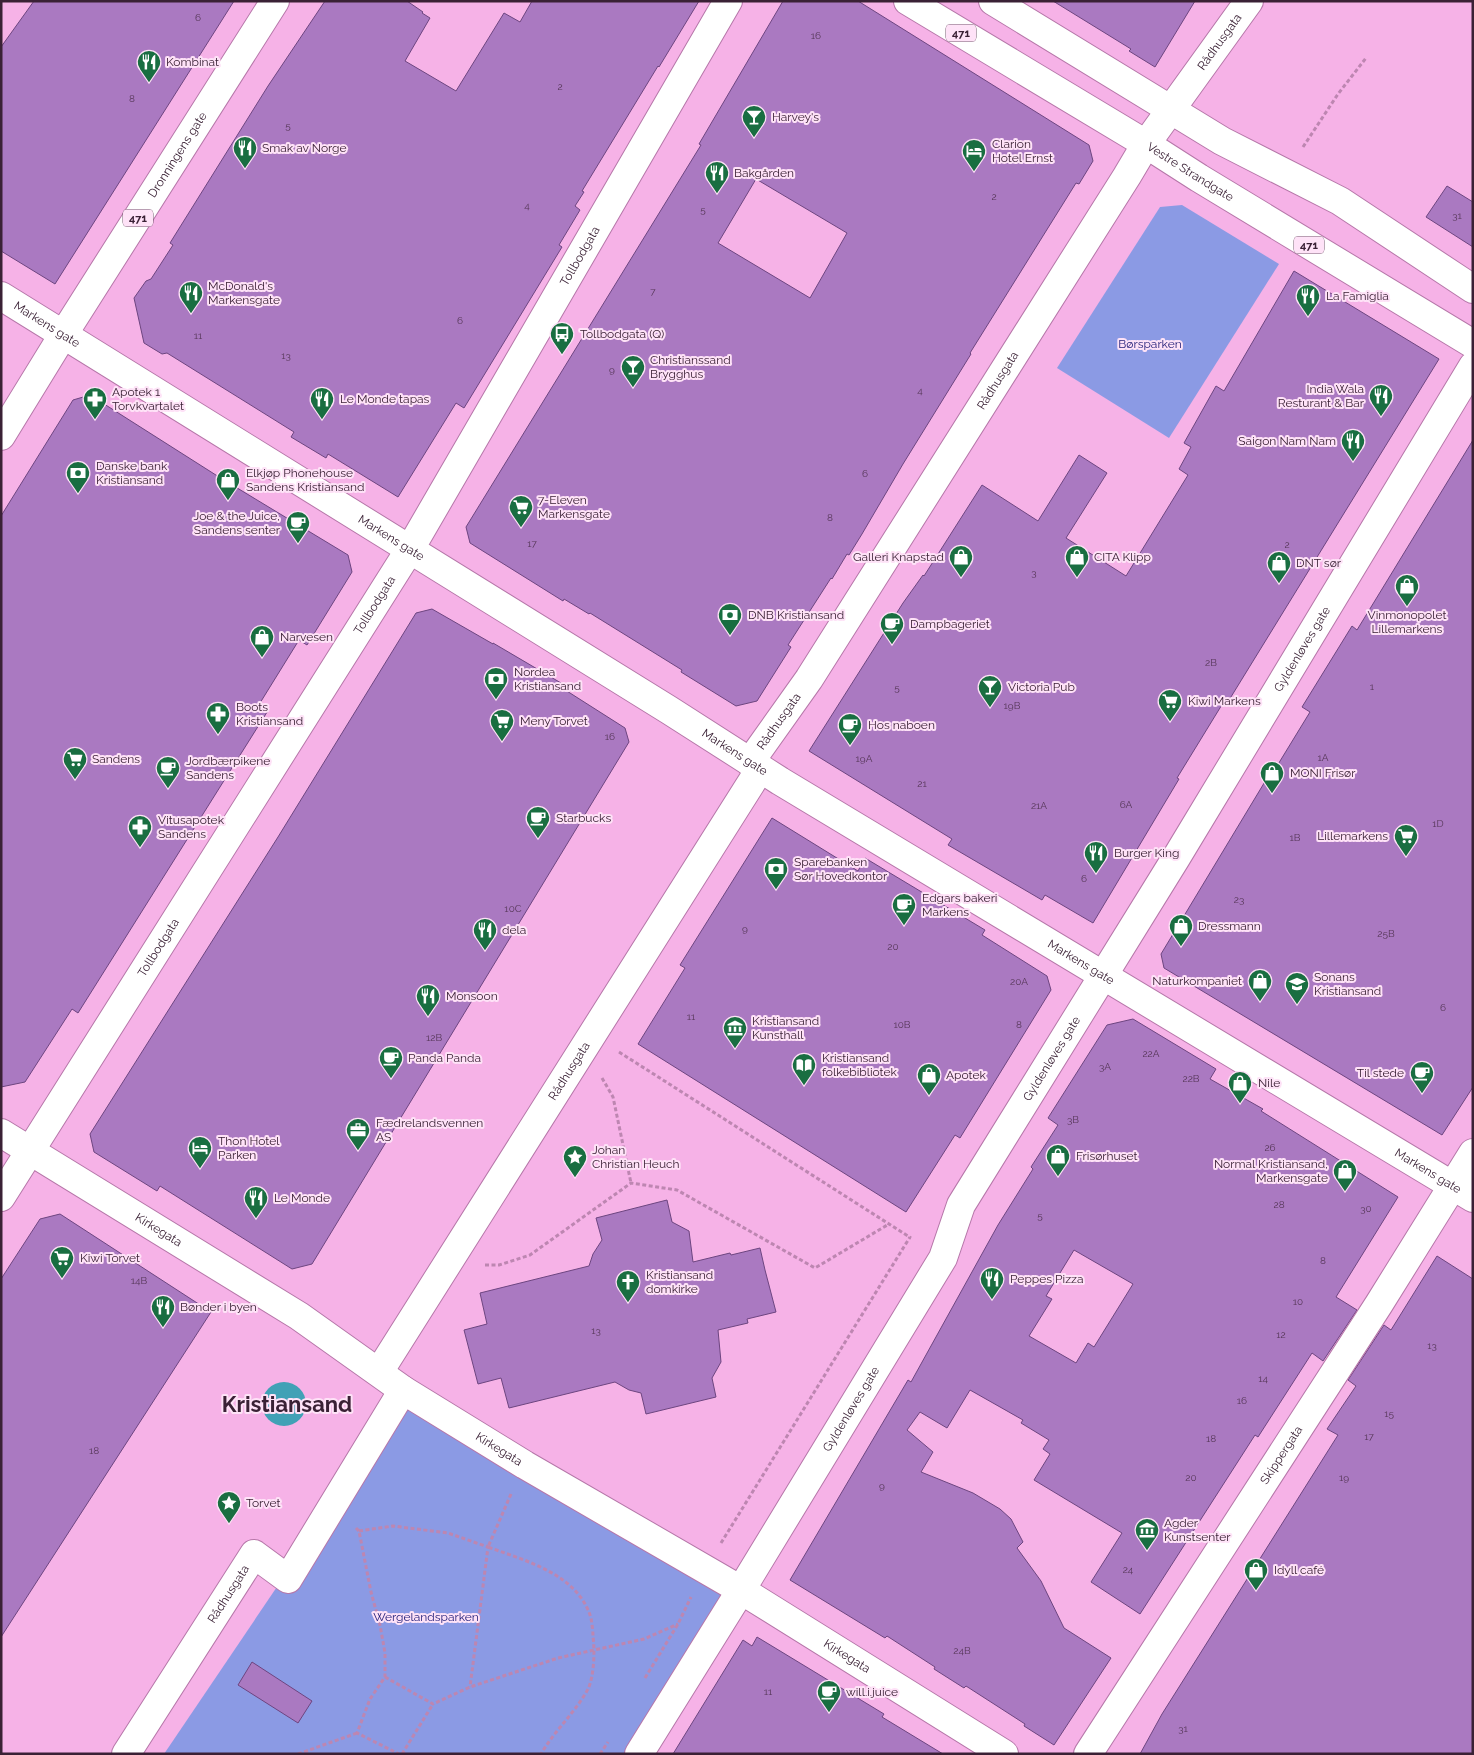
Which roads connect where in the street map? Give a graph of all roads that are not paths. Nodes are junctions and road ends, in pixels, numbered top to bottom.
1 (275, 1) edge
2 (728, 1) edge
3 (908, 1) edge
4 (993, 1) edge
5 (1249, 1) edge
6 (1171, 109) junction
7 (1146, 144) junction
8 (1473, 289) edge
9 (1, 296) edge
10 (63, 335) junction
11 (1473, 344) edge
12 (1473, 366) edge
13 (1, 436) edge
14 (410, 549) junction
15 (755, 766) junction
16 (1104, 976) junction
17 (1, 1133) edge
18 (30, 1150) junction
19 (1473, 1153) edge
20 (1462, 1192) edge
21 (1, 1197) edge
22 (379, 1372) junction
23 (403, 1390) junction
24 (741, 1590) junction
25 (126, 1754) edge
26 (639, 1754) edge
27 (1004, 1754) edge
28 (1088, 1754) edge

1 - 10 street, Dronningens gate / 471
2 - 14 street, Tollbodgata
3 - 7 street, Vestre Strandgate / 471
4 - 6 street
5 - 6 street, Rådhusgata
6 - 7 street, Rådhusgata
6 - 8 street
7 - 11 street, Vestre Strandgate / 471
7 - 15 street, Rådhusgata
9 - 10 street, Markens gate
10 - 13 street, Dronningens gate / 471
10 - 14 street, Markens gate
12 - 16 street, Gyldenløves gate
14 - 15 street, Markens gate
14 - 18 street, Tollbodgata
15 - 16 street, Markens gate
15 - 22 street, Rådhusgata
16 - 20 street, Markens gate
16 - 24 street, Gyldenløves gate
17 - 18 street, Kirkegata
18 - 21 street, Tollbodgata
18 - 22 street, Kirkegata
19 - 20 street, Skippergata
20 - 28 street, Skippergata
22 - 23 street, Kirkegata
23 - 24 street, Kirkegata
23 - 25 street, Rådhusgata
24 - 26 street, Gyldenløves gate
24 - 27 street, Kirkegata

